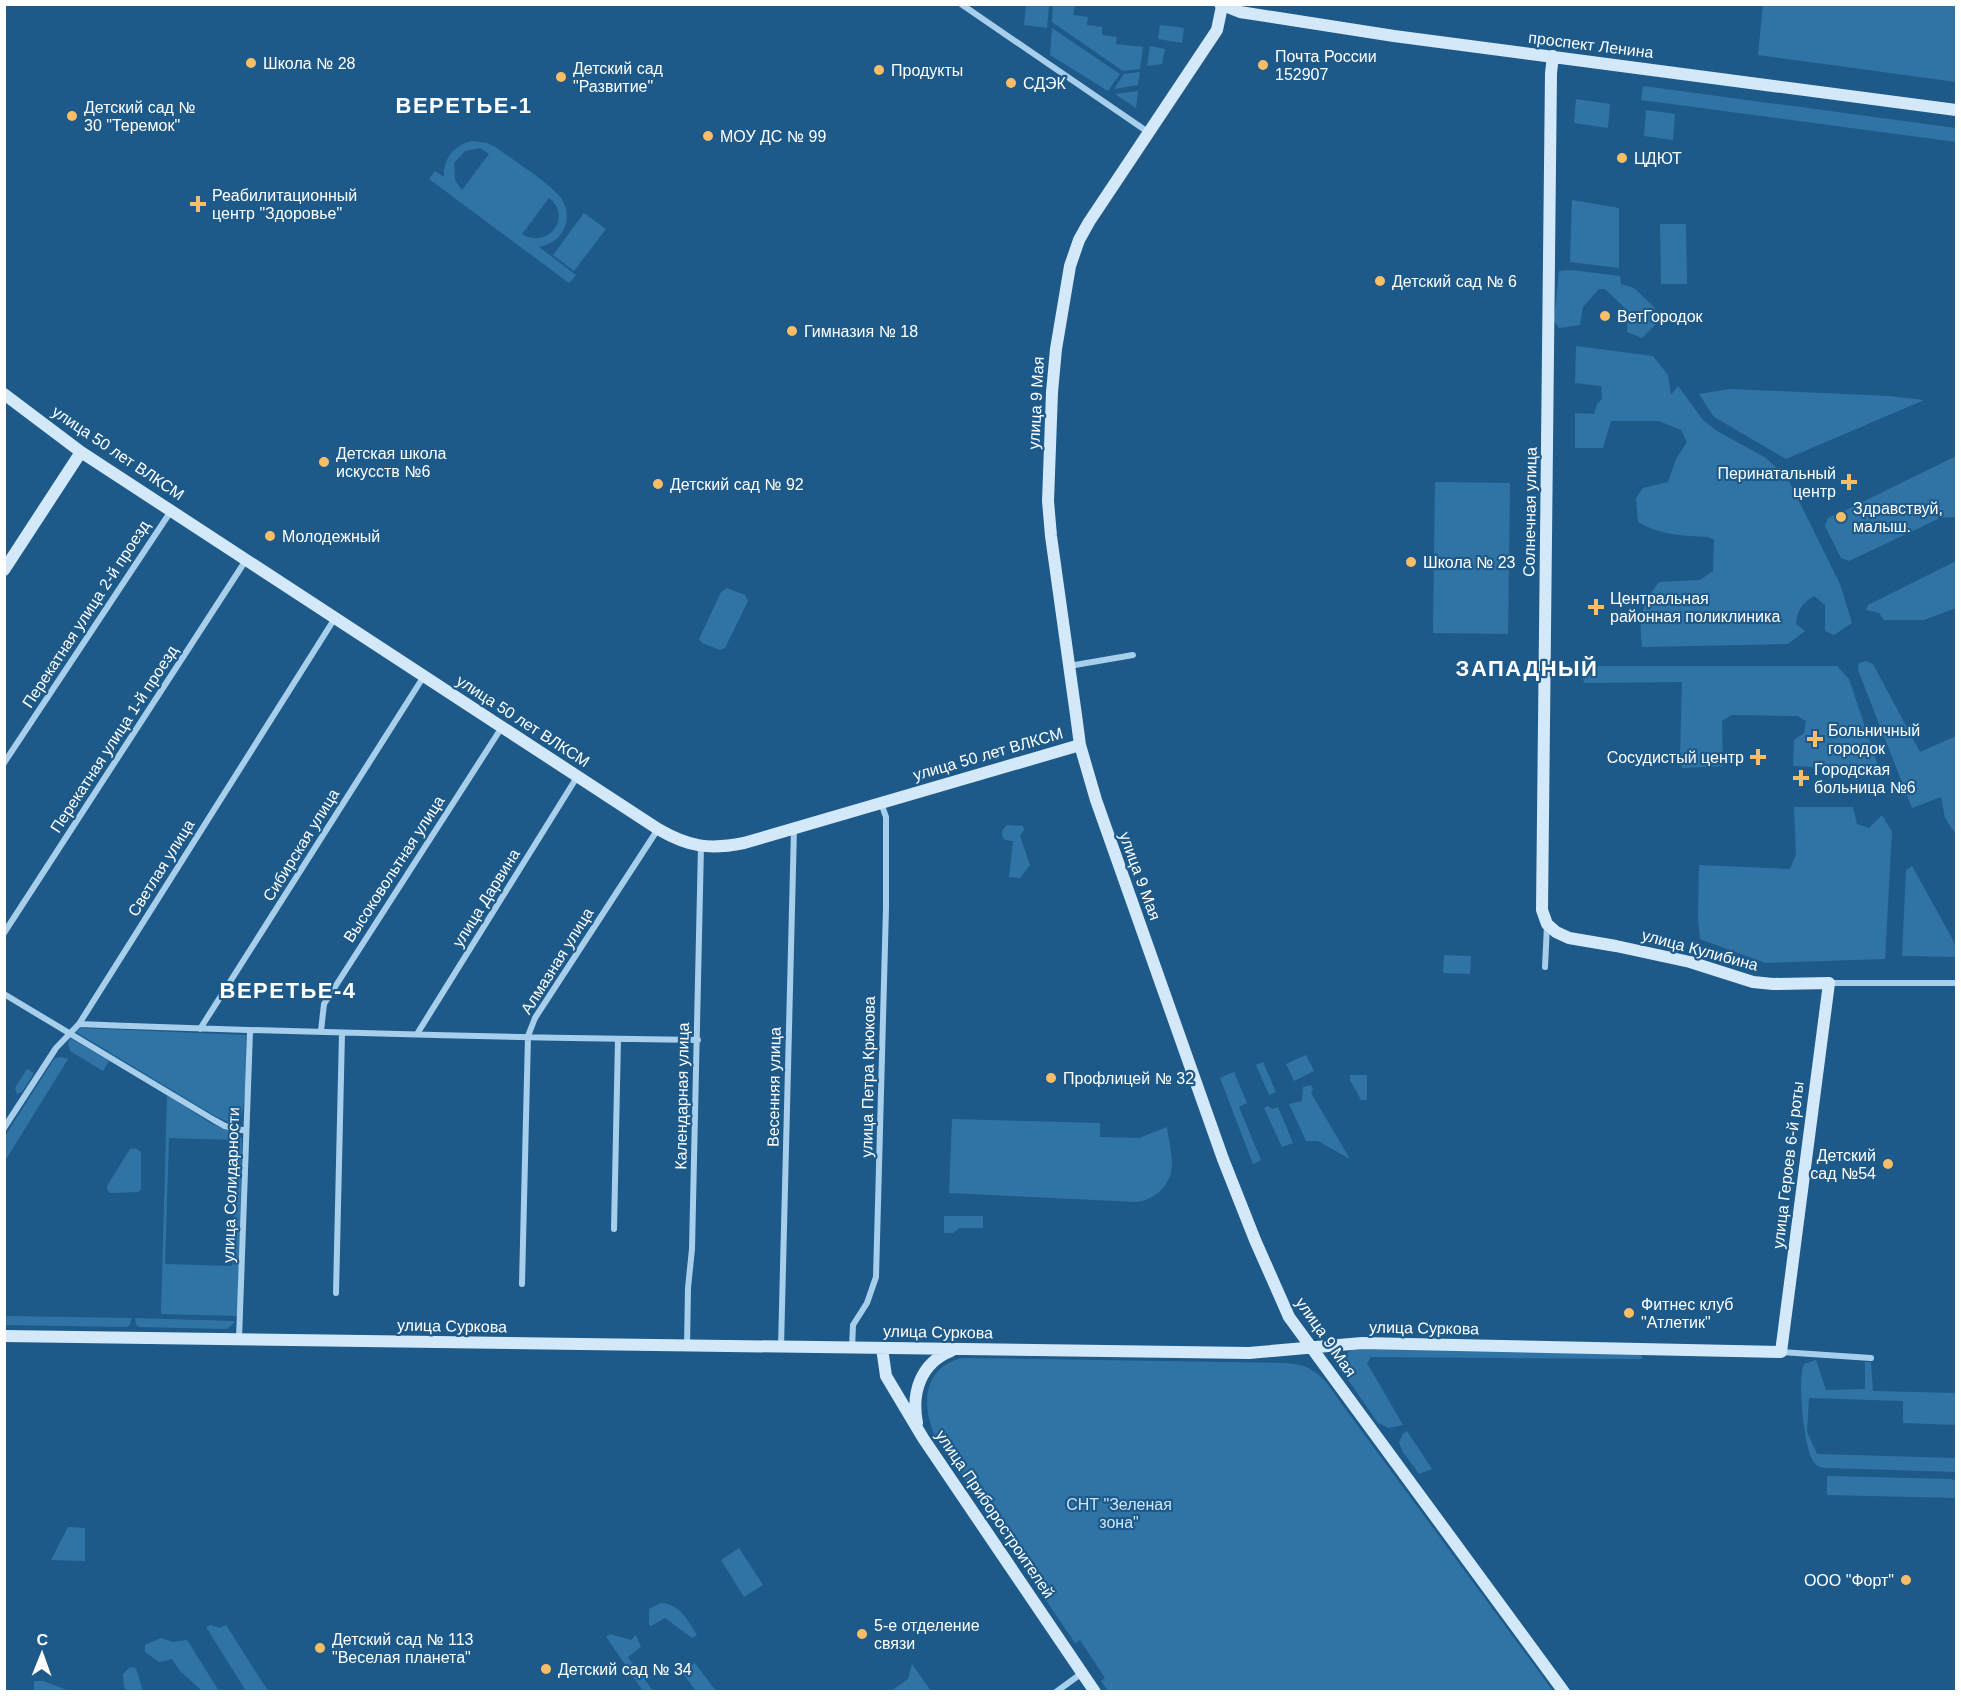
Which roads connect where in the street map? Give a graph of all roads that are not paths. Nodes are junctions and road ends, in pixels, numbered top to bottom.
1 (961, 4) edge
2 (1222, 5) edge
3 (1553, 56) junction
4 (1956, 110) edge
5 (1149, 132) junction
6 (4, 394) edge
7 (81, 452) junction
8 (171, 510) junction
9 (246, 559) junction
10 (4, 570) edge
11 (335, 618) junction
12 (1133, 655) dead end
13 (1069, 666) junction
14 (425, 676) junction
15 (502, 726) junction
16 (1080, 745) junction
17 (4, 764) edge
18 (578, 776) junction
19 (881, 802) junction
20 (794, 828) junction
21 (658, 829) junction
22 (701, 846) junction
23 (1547, 924) junction
24 (4, 933) edge
25 (1545, 967) dead end
26 (1829, 983) junction
27 (1956, 983) edge
28 (4, 994) edge
29 (79, 1024) junction
30 (200, 1029) junction
31 (250, 1031) junction
32 (321, 1031) junction
33 (69, 1033) junction
34 (342, 1033) junction
35 (417, 1034) junction
36 (528, 1036) junction
37 (618, 1039) junction
38 (698, 1040) junction
39 (4, 1128) edge
40 (246, 1131) junction
41 (614, 1229) dead end
42 (522, 1284) dead end
43 (336, 1293) dead end
44 (4, 1336) edge
45 (239, 1340) junction
46 (687, 1346) junction
47 (781, 1347) junction
48 (1312, 1347) junction
49 (852, 1348) junction
50 (882, 1348) junction
51 (961, 1349) junction
52 (1781, 1352) junction
53 (1871, 1358) dead end
54 (923, 1438) junction
55 (1082, 1673) junction
56 (1056, 1692) edge
57 (1095, 1692) edge
58 (1564, 1692) edge

1 - 5 street
2 - 3 main road, проспект Ленина
2 - 5 main road, улица 9 Мая
3 - 4 main road, проспект Ленина
3 - 23 main road, Солнечная улица
5 - 13 main road, улица 9 Мая
6 - 7 main road, улица 50 лет ВЛКСМ
7 - 8 main road, улица 50 лет ВЛКСМ
7 - 10 main road
8 - 9 main road, улица 50 лет ВЛКСМ
8 - 17 street, Перекатная улица 2-й проезд
9 - 11 main road, улица 50 лет ВЛКСМ
9 - 24 street, Перекатная улица 1-й проезд
11 - 14 main road, улица 50 лет ВЛКСМ
11 - 29 street, Светлая улица
12 - 13 street
13 - 16 main road, улица 9 Мая
14 - 15 main road, улица 50 лет ВЛКСМ
14 - 30 street, Сибирская улица
15 - 18 main road, улица 50 лет ВЛКСМ
15 - 32 street, Высоковольтная улица
16 - 19 main road, улица 50 лет ВЛКСМ
16 - 48 main road, улица 9 Мая
18 - 21 main road, улица 50 лет ВЛКСМ
18 - 35 street, улица Дарвина
19 - 20 main road, улица 50 лет ВЛКСМ
19 - 49 street, улица Петра Крюкова
20 - 22 main road, улица 50 лет ВЛКСМ
20 - 47 street, Весенняя улица
21 - 22 main road, улица 50 лет ВЛКСМ
21 - 36 street, Алмазная улица
22 - 38 street, Календарная улица
23 - 25 street, Солнечная улица
23 - 26 main road, улица Кулибина
26 - 27 street, улица Кулибина
26 - 52 main road, улица Героев 6-й роты
28 - 33 street
29 - 30 street
29 - 33 street, Светлая улица
30 - 31 street
31 - 32 street
31 - 40 street, улица Солидарности
32 - 34 street
33 - 39 street, Светлая улица
33 - 40 street
34 - 35 street
34 - 43 street
35 - 36 street
36 - 37 street
36 - 42 street, Алмазная улица
37 - 38 street
37 - 41 street
38 - 46 street, Календарная улица
40 - 45 street, улица Солидарности
44 - 45 main road, улица Суркова
45 - 46 main road, улица Суркова
46 - 47 main road, улица Суркова
47 - 49 main road, улица Суркова
48 - 51 main road, улица Суркова
48 - 52 main road, улица Суркова
48 - 58 main road, улица 9 Мая
49 - 50 main road, улица Суркова
50 - 51 main road, улица Суркова
50 - 54 main road, улица Приборостроителей
51 - 54 main road
52 - 53 street, улица Суркова
54 - 55 main road, улица Приборостроителей
55 - 56 street
55 - 57 main road, улица Приборостроителей

